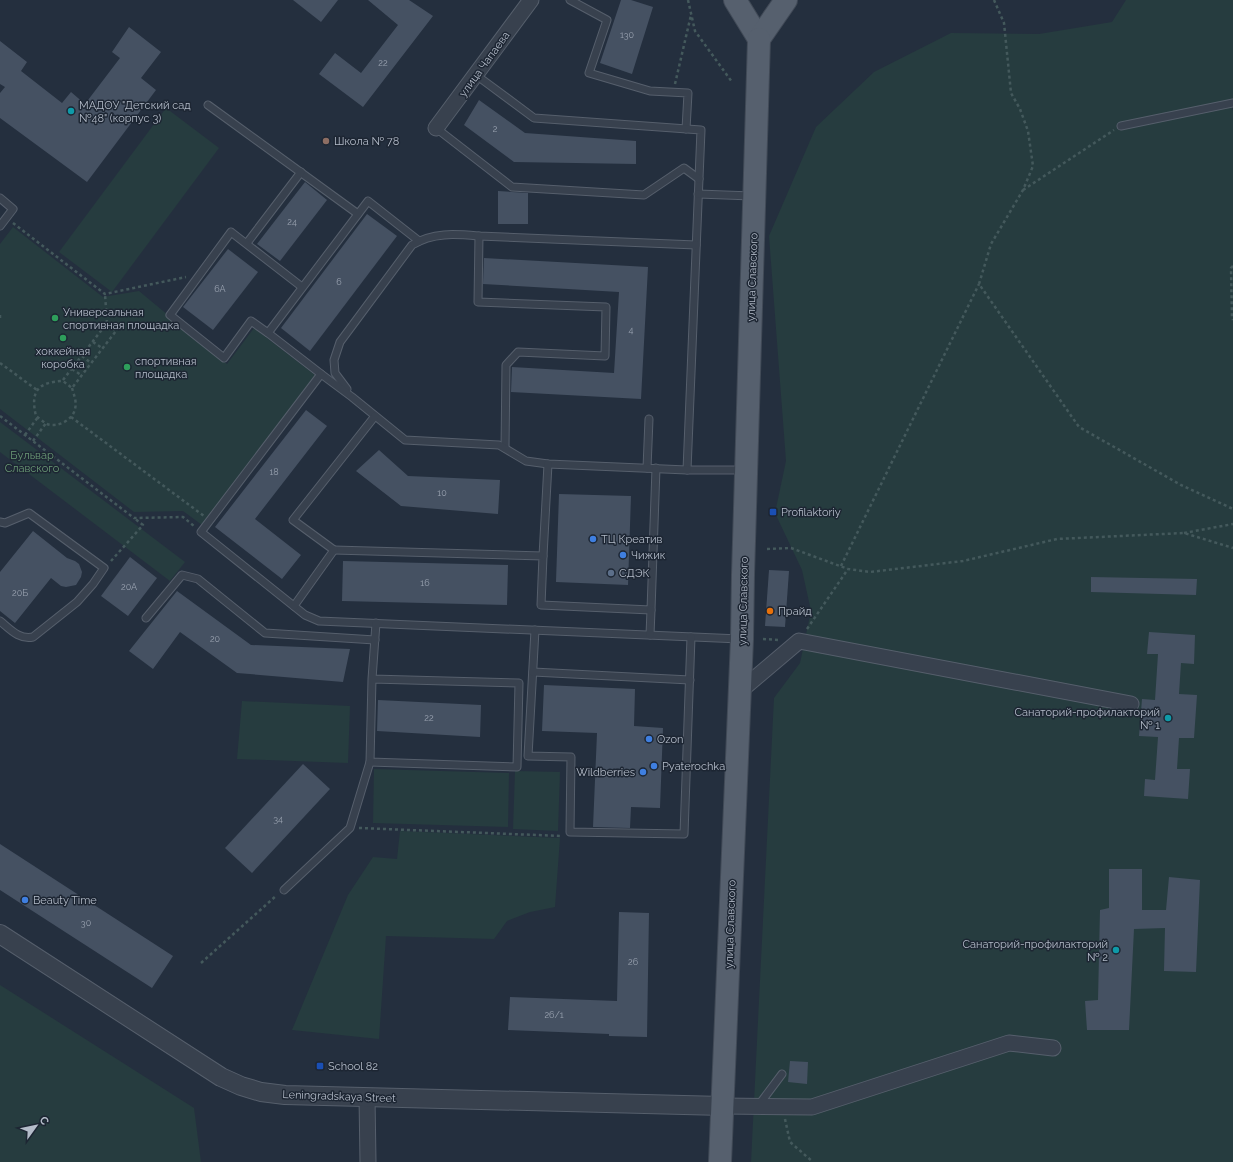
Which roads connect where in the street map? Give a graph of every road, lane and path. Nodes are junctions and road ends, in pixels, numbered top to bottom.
1 (531, 0) edge
2 (570, 0) edge
3 (688, 0) edge
4 (735, 0) edge
5 (786, 0) edge
6 (994, 0) edge
7 (691, 14) junction
8 (759, 39) junction
9 (476, 75) junction
10 (732, 82) dead end
11 (673, 92) junction
12 (1233, 103) edge
13 (208, 105) dead end
14 (1121, 126) joint
15 (436, 128) joint
16 (686, 129) junction
17 (301, 172) junction
18 (699, 179) junction
19 (1023, 190) junction
20 (698, 194) junction
21 (754, 196) junction
22 (0, 198) edge
23 (358, 214) junction
24 (6, 218) junction
25 (0, 226) edge
26 (478, 236) junction
27 (419, 241) junction
28 (247, 243) junction
29 (696, 245) junction
30 (1233, 266) edge
31 (200, 274) junction
32 (979, 284) junction
33 (302, 287) junction
34 (105, 294) junction
35 (1233, 320) edge
36 (107, 323) junction
37 (268, 333) junction
38 (93, 342) junction
39 (102, 348) junction
40 (82, 356) junction
41 (0, 363) edge
42 (91, 363) junction
43 (72, 368) junction
44 (321, 374) junction
45 (81, 375) junction
46 (63, 381) junction
47 (72, 388) junction
48 (38, 390) junction
49 (352, 397) junction
50 (0, 416) edge
51 (375, 416) junction
52 (38, 417) junction
53 (71, 417) junction
54 (649, 419) dead end
55 (46, 423) junction
56 (25, 435) junction
57 (33, 441) junction
58 (505, 448) junction
59 (548, 464) junction
60 (647, 468) junction
61 (656, 468) junction
62 (687, 470) junction
63 (747, 470) junction
64 (1233, 510) edge
65 (134, 518) junction
66 (210, 521) junction
67 (0, 522) edge
68 (1233, 524) edge
69 (201, 532) junction
70 (1184, 533) junction
71 (1233, 548) edge
72 (767, 549) dead end
73 (334, 550) junction
74 (543, 556) junction
75 (841, 566) junction
76 (104, 568) junction
77 (848, 569) junction
78 (294, 606) junction
79 (651, 610) junction
80 (146, 618) dead end
81 (0, 620) edge
82 (376, 624) junction
83 (535, 630) junction
84 (650, 635) junction
85 (691, 637) junction
86 (742, 639) junction
87 (763, 639) dead end
88 (375, 640) junction
89 (799, 641) junction
90 (532, 672) junction
91 (372, 679) junction
92 (690, 680) junction
93 (740, 691) junction
94 (1131, 704) dead end
95 (370, 762) junction
96 (350, 828) junction
97 (565, 836) dead end
98 (284, 890) joint
99 (0, 934) edge
100 (201, 963) dead end
101 (1052, 1048) dead end
102 (782, 1074) dead end
103 (367, 1097) junction
104 (722, 1106) junction
105 (758, 1106) junction
106 (783, 1107) junction
107 (368, 1162) edge
108 (720, 1162) edge
109 (813, 1162) edge

1 - 9 street, улица Чапаева
2 - 11 lane
3 - 7 path
4 - 8 main road
5 - 8 main road
6 - 19 path
7 - 10 path
7 - 11 path
8 - 21 main road, улица Славского
9 - 15 street, улица Чапаева
9 - 16 lane
11 - 16 lane
12 - 14 lane
13 - 17 lane
14 - 19 path
15 - 18 lane
16 - 18 lane
17 - 23 lane
17 - 28 lane
18 - 20 lane
19 - 32 path
20 - 21 lane
20 - 29 lane
21 - 63 main road, улица Славского
22 - 24 lane
23 - 27 lane
23 - 33 lane
24 - 25 lane
24 - 34 path
26 - 27 lane
26 - 29 lane
26 - 58 lane
27 - 49 lane
28 - 31 lane
28 - 33 lane
29 - 62 lane
30 - 35 path
31 - 34 path
31 - 37 lane
32 - 64 path
32 - 75 path
33 - 37 lane
34 - 36 path
36 - 38 path
36 - 39 path
37 - 44 lane
38 - 39 path
38 - 40 path
39 - 42 path
40 - 42 path
40 - 43 path
41 - 48 path
42 - 45 path
43 - 45 path
43 - 46 path
44 - 49 lane
44 - 66 lane
45 - 47 path
46 - 47 path
46 - 48 path
47 - 53 path
48 - 52 path
49 - 51 lane
50 - 56 path
51 - 58 lane
51 - 73 lane
52 - 55 path
52 - 56 path
53 - 55 path
53 - 66 path
54 - 60 lane
55 - 57 path
56 - 57 path
57 - 65 path
58 - 59 lane
59 - 60 lane
59 - 74 lane
60 - 61 lane
61 - 62 lane
61 - 79 lane
62 - 63 lane
63 - 86 main road, улица Славского
65 - 69 path
65 - 76 path
66 - 69 lane
67 - 76 lane
68 - 70 path
69 - 78 lane
70 - 71 path
70 - 77 path
72 - 75 path
73 - 74 lane
73 - 78 lane
74 - 79 lane
75 - 77 path
76 - 81 lane
77 - 89 path
78 - 82 lane
79 - 84 lane
80 - 88 lane
82 - 83 lane
82 - 88 lane
83 - 84 lane
83 - 90 lane
84 - 85 lane
85 - 86 lane
85 - 92 lane
86 - 93 main road, улица Славского
87 - 89 path
88 - 91 lane
89 - 93 street
89 - 94 street
90 - 92 lane
90 - 92 lane
91 - 95 lane
91 - 95 lane
93 - 104 main road, улица Славского
95 - 96 lane
96 - 97 path
96 - 98 lane
98 - 100 path
99 - 103 street, Leningradskaya Street
101 - 106 street
102 - 105 lane
103 - 104 street, Leningradskaya Street
103 - 107 street
104 - 105 street
104 - 108 main road, улица Славского
105 - 106 street
106 - 109 path

